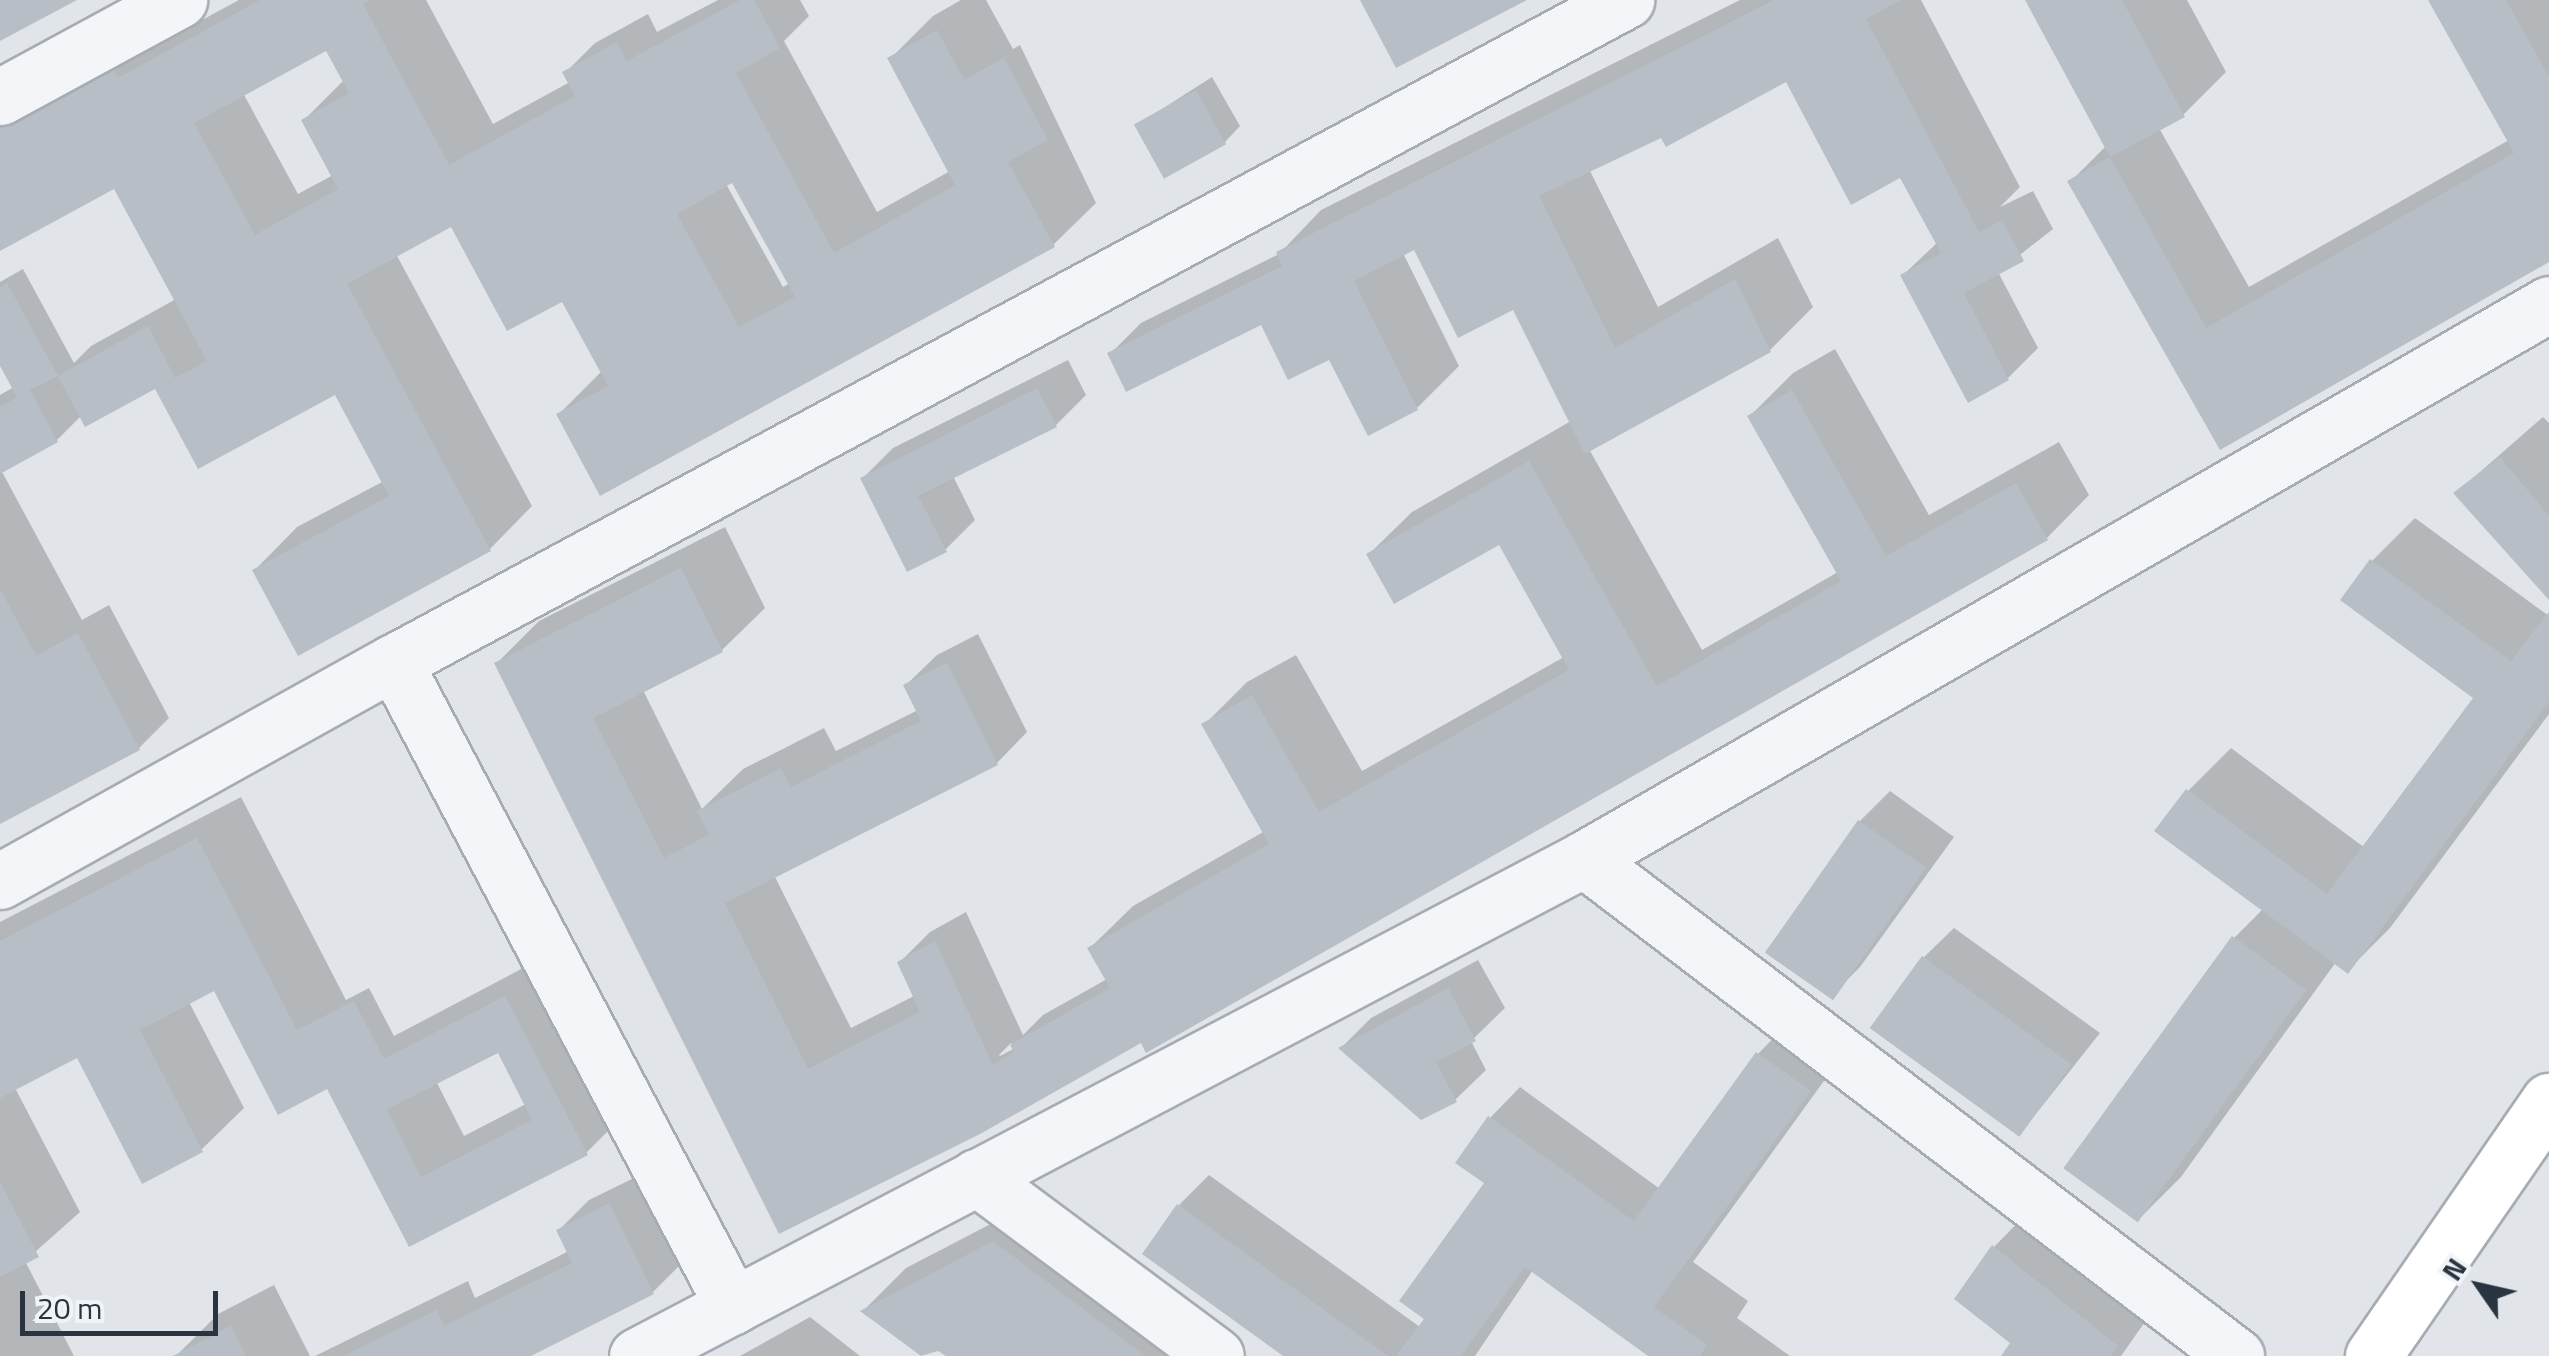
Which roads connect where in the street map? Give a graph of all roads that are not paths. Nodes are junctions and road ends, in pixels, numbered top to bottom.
1 (180, 0) edge
2 (1626, 0) edge
3 (0, 97) edge
4 (2549, 304) edge
5 (394, 662) junction
6 (1584, 859) junction
7 (0, 881) edge
8 (2549, 1101) edge
9 (976, 1178) junction
10 (733, 1306) junction
11 (638, 1356) edge
12 (1216, 1356) edge
13 (2236, 1356) edge
14 (2373, 1356) edge

1 - 3 street
2 - 5 street
4 - 6 street
5 - 7 street
5 - 10 street
6 - 9 street
6 - 13 street
8 - 14 main road
9 - 10 street
9 - 12 street
10 - 11 street

